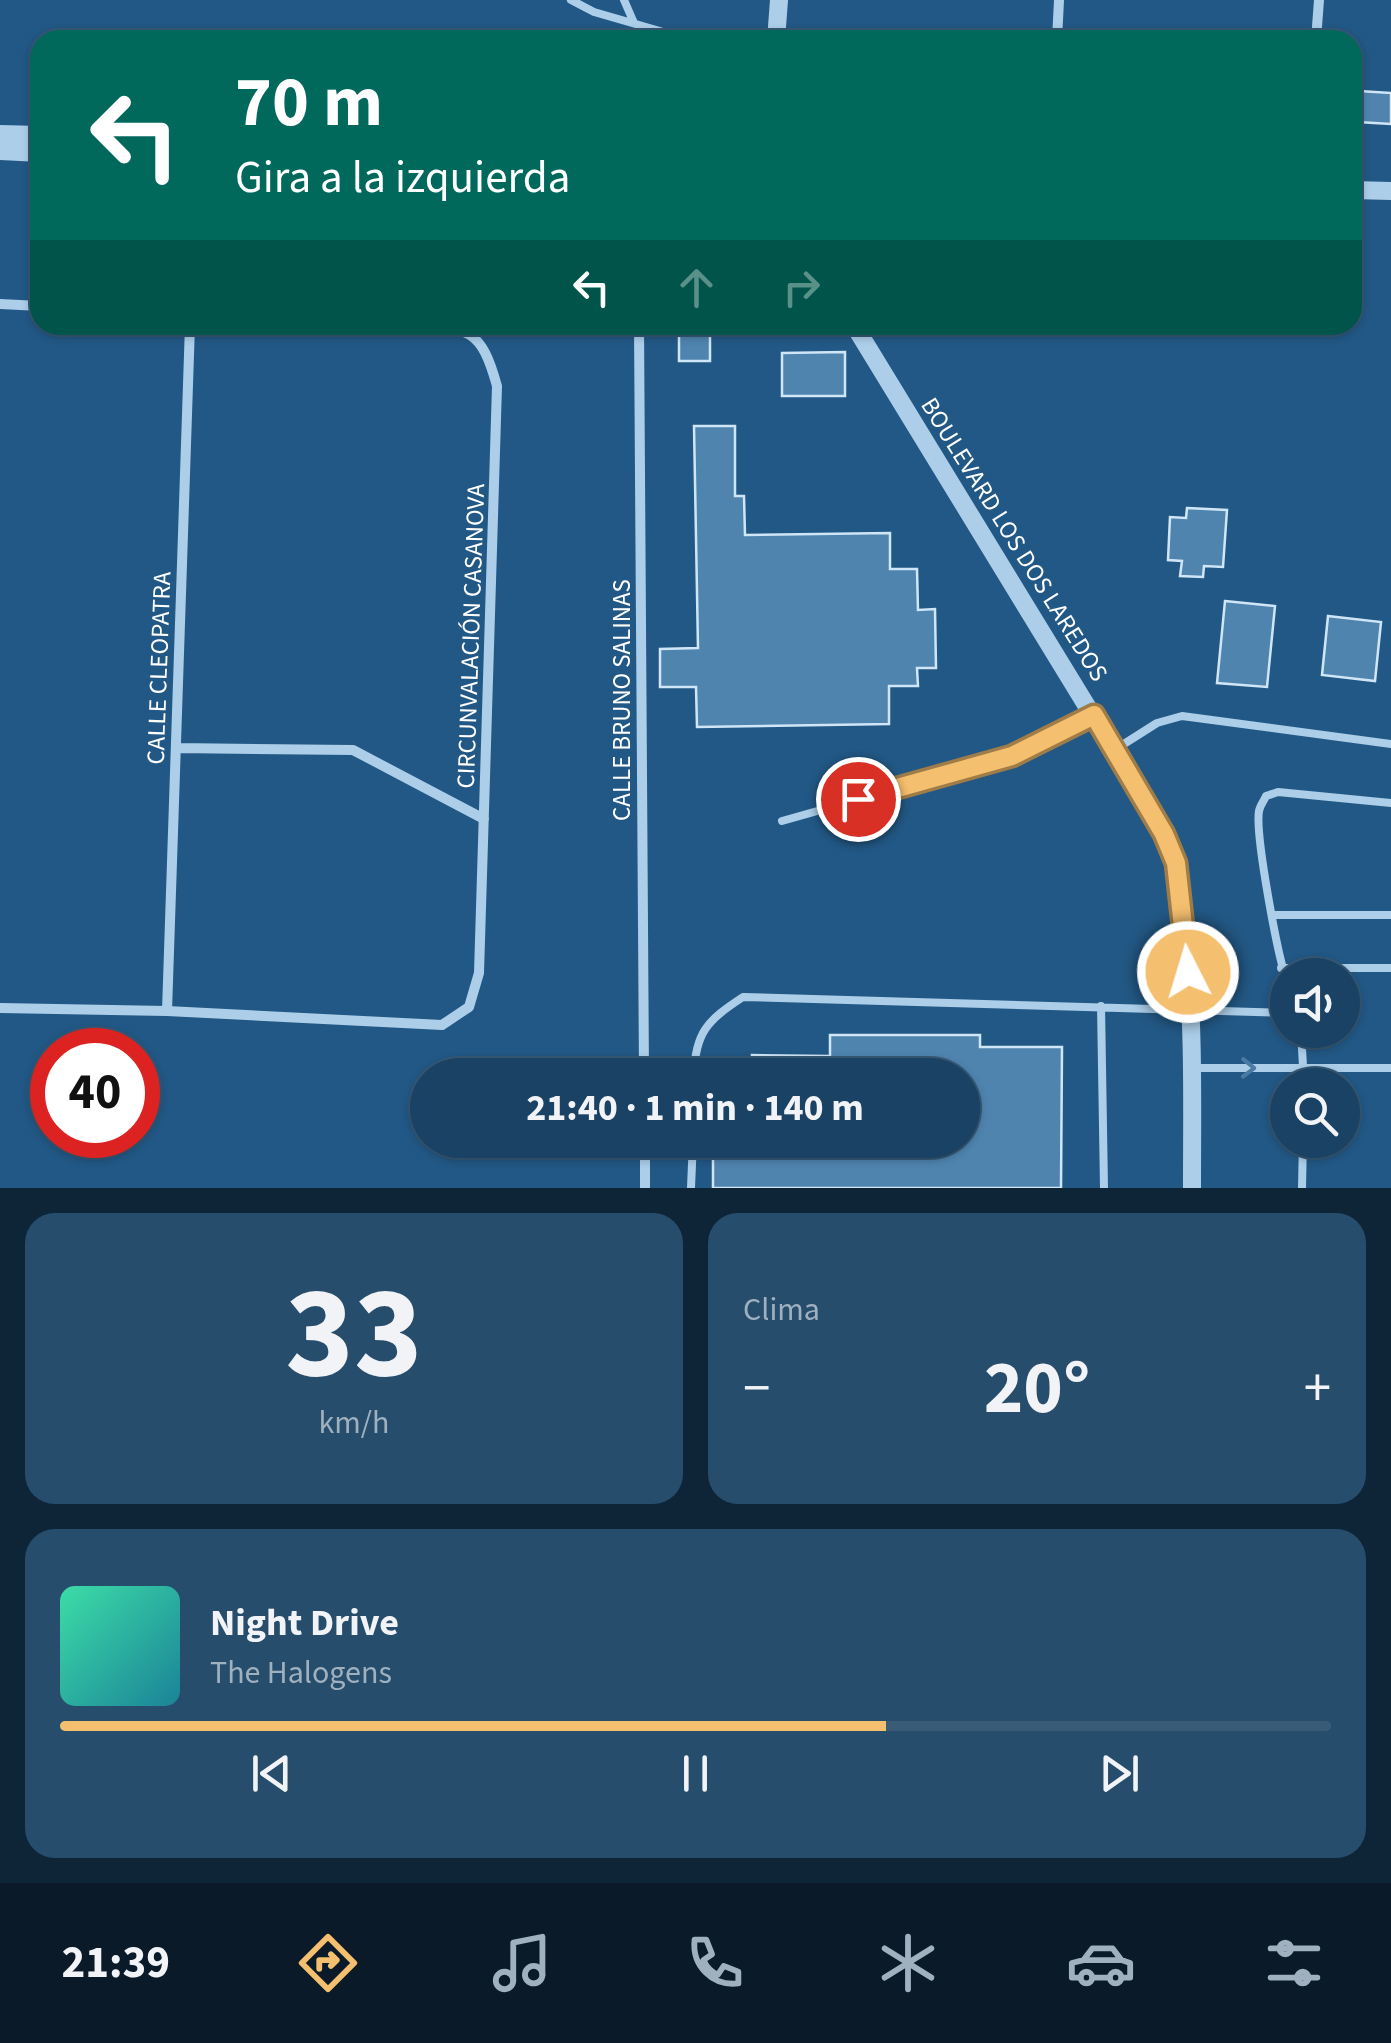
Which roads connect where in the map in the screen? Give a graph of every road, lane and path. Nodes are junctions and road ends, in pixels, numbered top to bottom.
1 (571, 0) edge
2 (624, 0) edge
3 (778, 0) edge
4 (1059, 0) edge
5 (1318, 0) edge
6 (634, 23) junction
7 (657, 30) edge
8 (776, 30) edge
9 (1058, 30) edge
10 (1316, 30) edge
11 (0, 134) edge
12 (30, 135) edge
13 (0, 152) edge
14 (30, 153) edge
15 (1362, 190) edge
16 (1391, 191) edge
17 (0, 304) edge
18 (30, 306) edge
19 (190, 335) edge
20 (467, 335) edge
21 (638, 335) edge
22 (860, 335) edge
23 (1094, 715) junction
24 (1391, 744) edge
25 (176, 748) junction
26 (1114, 750) junction
27 (1391, 803) edge
28 (484, 818) junction
29 (782, 821) dead end
30 (1273, 915) junction
31 (1391, 915) edge
32 (1279, 958) edge
33 (1360, 968) edge
34 (1391, 968) edge
35 (1101, 1006) junction
36 (0, 1008) edge
37 (1192, 1009) junction
38 (167, 1012) junction
39 (1270, 1012) edge
40 (644, 1058) edge
41 (695, 1058) edge
42 (1192, 1068) junction
43 (1360, 1068) edge
44 (1391, 1068) edge
45 (1270, 1069) edge
46 (645, 1158) edge
47 (692, 1158) edge
48 (1303, 1158) edge
49 (645, 1188) edge
50 (692, 1188) edge
51 (1104, 1188) edge
52 (1192, 1188) edge
53 (1302, 1188) edge

1 - 6 lane
2 - 6 lane
3 - 8 street
4 - 9 street
5 - 10 street
6 - 7 lane
11 - 12 street
13 - 14 street
15 - 16 street
17 - 18 street
19 - 25 street, CALLE CLEOPATRA
20 - 28 street, CIRCUNVALACIÓN CASANOVA
21 - 40 street, CALLE BRUNO SALINAS
22 - 23 street, BOULEVARD LOS DOS LAREDOS
23 - 26 street, BOULEVARD LOS DOS LAREDOS
23 - 29 lane
24 - 26 lane
25 - 28 street
25 - 38 street, CALLE CLEOPATRA
26 - 37 street, BOULEVARD LOS DOS LAREDOS
27 - 30 lane
28 - 38 street, CIRCUNVALACIÓN CASANOVA
30 - 31 lane
30 - 32 lane
33 - 34 lane
35 - 37 lane
35 - 41 lane
35 - 51 lane
36 - 38 street
37 - 39 lane
37 - 42 street, BOULEVARD LOS DOS LAREDOS
42 -> 45 lane
42 - 52 street, BOULEVARD LOS DOS LAREDOS
43 - 44 lane
46 - 49 street
47 - 50 lane
48 - 53 lane

